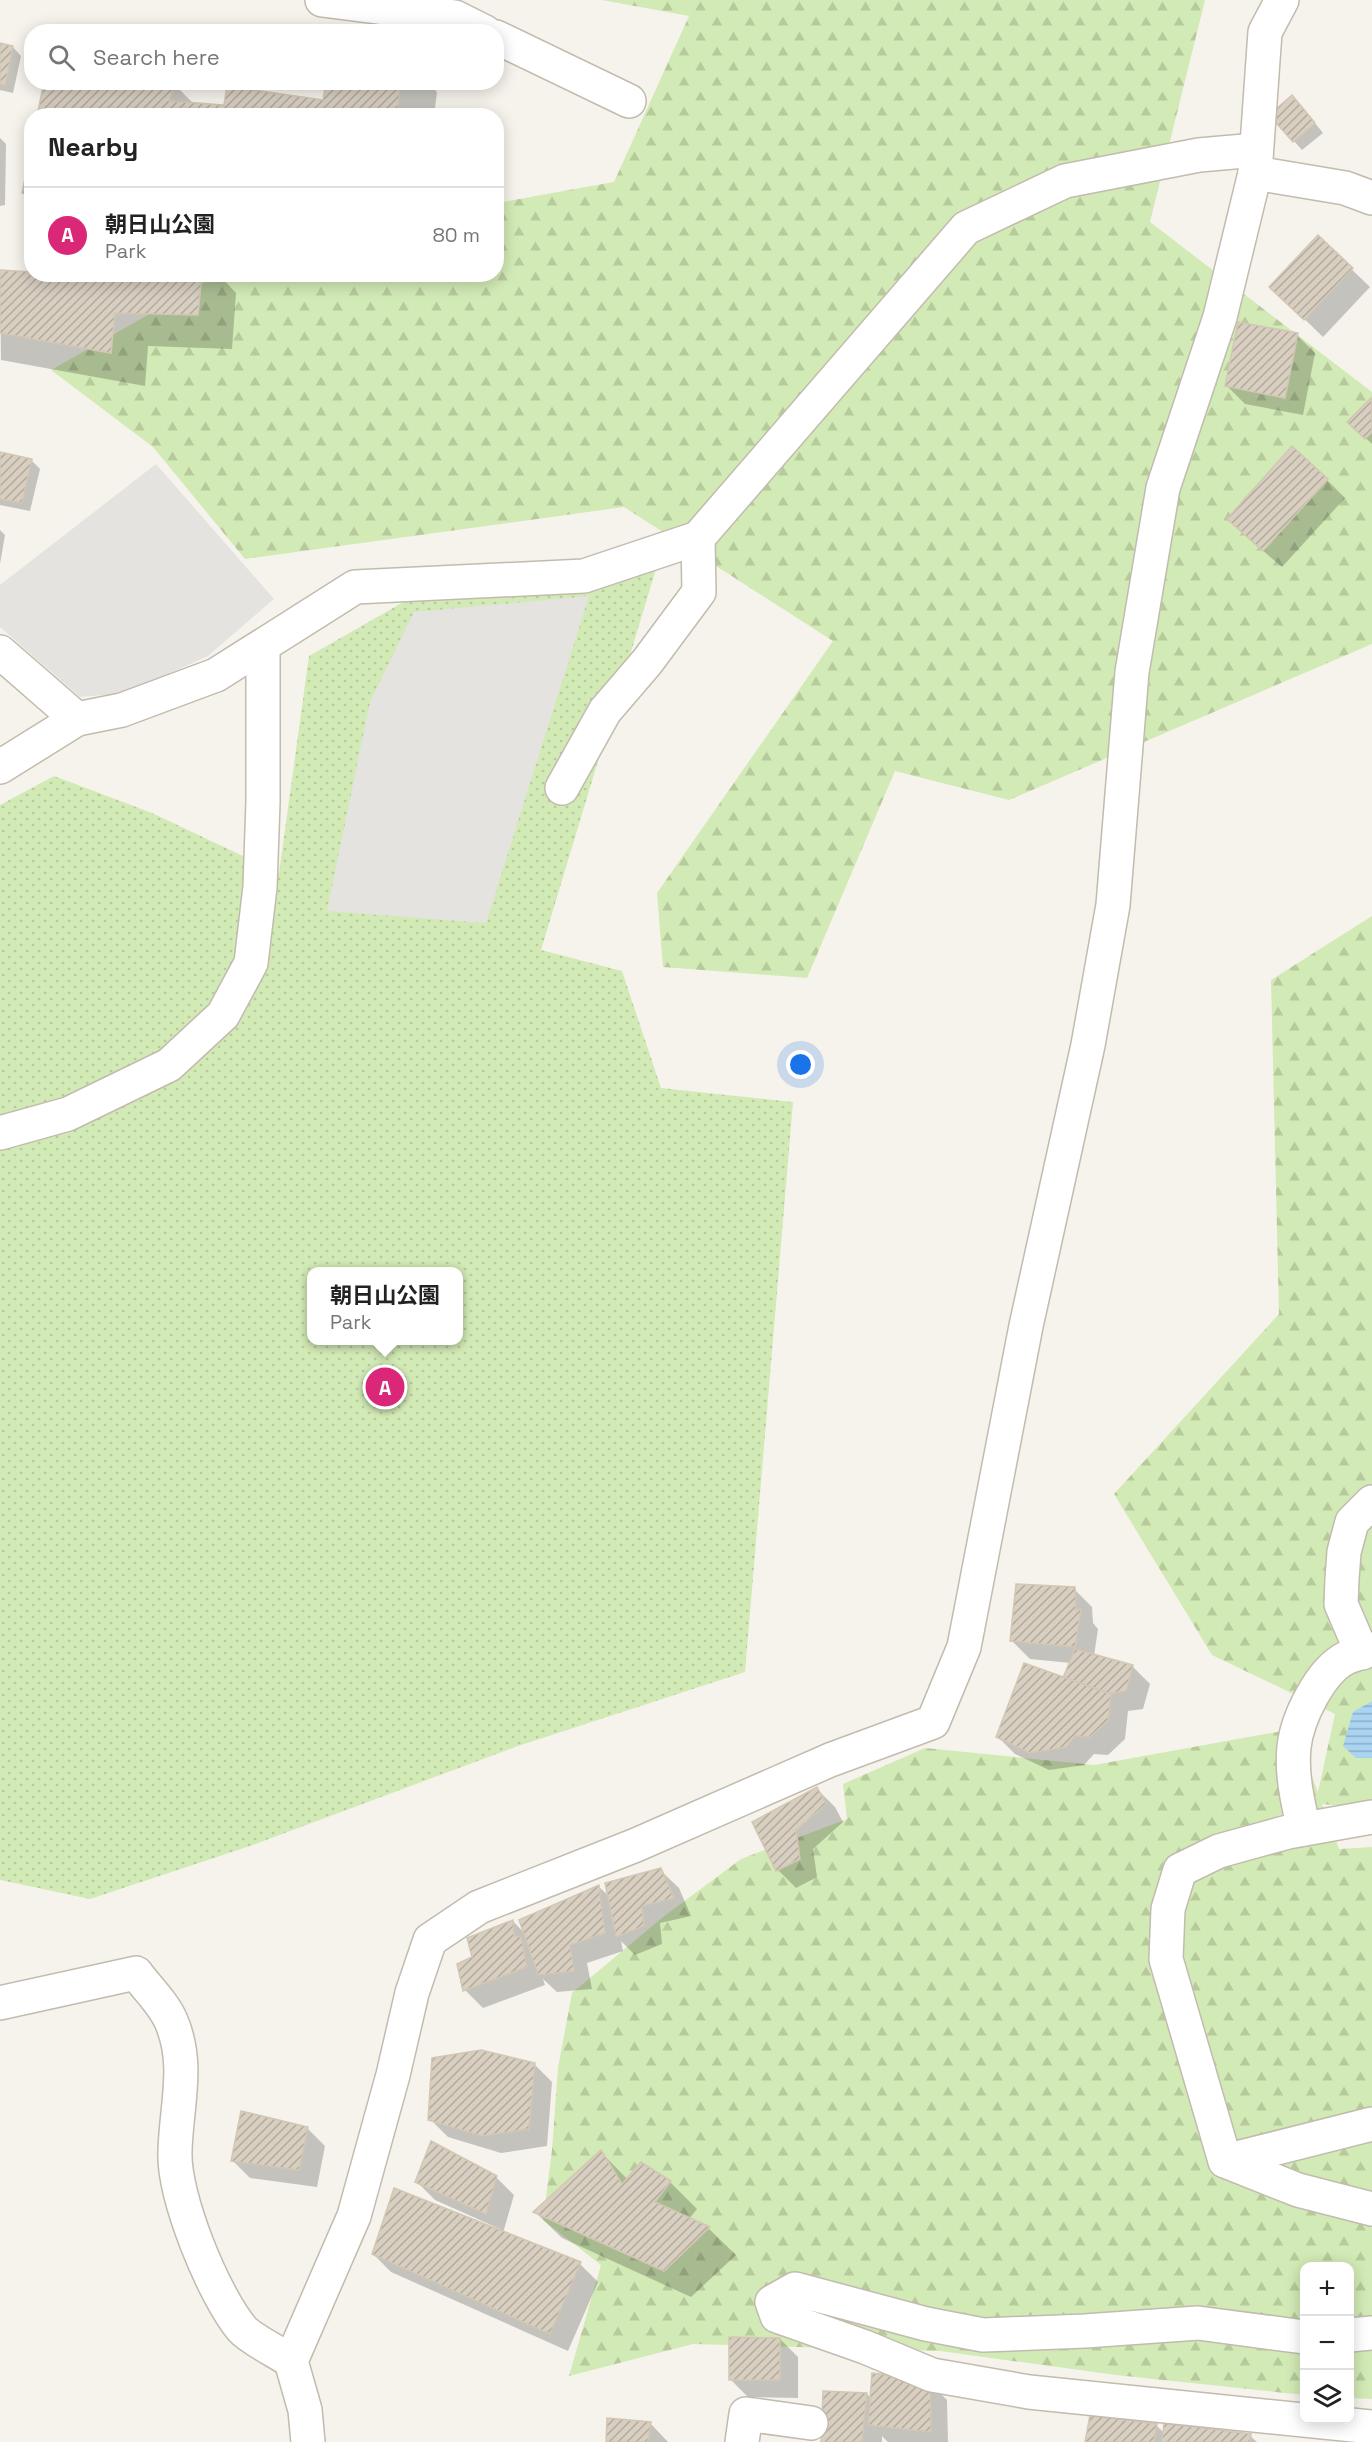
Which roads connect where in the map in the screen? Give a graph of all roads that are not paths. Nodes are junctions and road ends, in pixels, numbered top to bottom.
1 (322, 0) edge
2 (1282, 0) edge
3 (468, 24) edge
4 (504, 41) edge
5 (629, 101) dead end
6 (1256, 161) junction
7 (1372, 198) edge
8 (698, 538) junction
9 (262, 646) junction
10 (0, 652) edge
11 (77, 719) junction
12 (0, 767) edge
13 (562, 788) dead end
14 (0, 1132) edge
15 (1372, 1502) edge
16 (1367, 1651) edge
17 (1372, 1817) edge
18 (1304, 1829) junction
19 (0, 2002) edge
20 (1372, 2124) edge
21 (1225, 2161) junction
22 (1372, 2209) edge
23 (1372, 2333) edge
24 (1354, 2334) edge
25 (1300, 2336) edge
26 (291, 2361) junction
27 (1300, 2419) edge
28 (811, 2423) dead end
29 (1310, 2424) edge
30 (1345, 2424) edge
31 (1372, 2427) edge
32 (308, 2442) edge
33 (742, 2442) edge
34 (1309, 2442) edge

1 - 3 street
2 - 6 street
4 - 5 street
6 - 7 street
6 - 8 street
6 - 26 street
8 - 9 street
8 - 13 street
9 - 11 street
9 - 14 street
10 - 11 street
11 - 12 street
15 - 16 street
16 - 18 street
17 - 18 street
18 - 21 street
19 - 26 street
20 - 21 street
21 - 22 street
23 - 24 street
25 - 27 street
26 - 32 street
28 - 33 street
29 - 34 street
30 - 31 street

